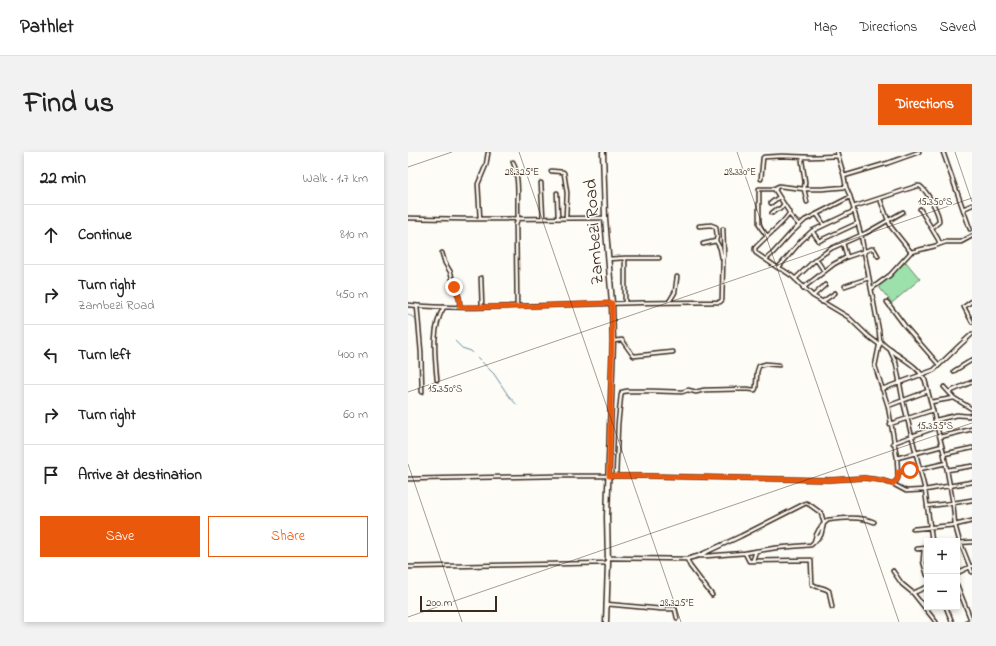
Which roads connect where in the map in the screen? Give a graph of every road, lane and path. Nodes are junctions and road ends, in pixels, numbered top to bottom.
1 (603, 152) edge
2 (838, 152) edge
3 (920, 152) edge
4 (943, 152) edge
5 (488, 153) dead end
6 (838, 156) junction
7 (803, 157) junction
8 (513, 162) dead end
9 (551, 171) dead end
10 (844, 176) junction
11 (761, 180) dead end
12 (541, 183) dead end
13 (846, 187) junction
14 (776, 189) junction
15 (804, 189) junction
16 (557, 193) dead end
17 (779, 197) junction
18 (850, 197) junction
19 (880, 199) junction
20 (807, 202) dead end
21 (771, 203) dead end
22 (784, 204) junction
23 (972, 205) edge
24 (853, 207) junction
25 (920, 209) dead end
26 (962, 209) junction
27 (854, 211) junction
28 (903, 212) dead end
29 (772, 213) dead end
30 (789, 214) junction
31 (817, 214) junction
32 (566, 217) junction
33 (408, 218) edge
34 (518, 218) junction
35 (543, 218) junction
36 (558, 218) junction
37 (605, 218) junction
38 (480, 219) junction
39 (888, 220) junction
40 (858, 223) junction
41 (799, 225) junction
42 (824, 225) junction
43 (699, 226) dead end
44 (932, 228) junction
45 (722, 229) dead end
46 (970, 229) dead end
47 (812, 231) junction
48 (861, 235) junction
49 (767, 236) junction
50 (972, 236) edge
51 (716, 241) junction
52 (843, 243) junction
53 (703, 244) dead end
54 (940, 244) junction
55 (864, 251) junction
56 (911, 252) junction
57 (442, 253) dead end
58 (878, 256) dead end
59 (847, 257) junction
60 (625, 258) junction
61 (659, 258) dead end
62 (608, 259) junction
63 (722, 259) junction
64 (766, 259) junction
65 (816, 260) junction
66 (778, 268) junction
67 (824, 270) junction
68 (677, 277) dead end
69 (481, 278) dead end
70 (869, 278) junction
71 (795, 279) junction
72 (825, 285) dead end
73 (845, 286) dead end
74 (803, 288) junction
75 (871, 289) junction
76 (835, 293) dead end
77 (813, 296) junction
78 (972, 301) edge
79 (668, 302) junction
80 (822, 302) junction
81 (887, 302) dead end
82 (612, 303) junction
83 (625, 303) junction
84 (408, 305) edge
85 (417, 306) junction
86 (517, 306) junction
87 (444, 307) junction
88 (460, 307) junction
89 (482, 307) junction
90 (972, 322) edge
91 (972, 334) edge
92 (612, 341) junction
93 (880, 343) junction
94 (890, 350) junction
95 (672, 352) dead end
96 (972, 360) edge
97 (939, 365) junction
98 (779, 366) dead end
99 (954, 371) dead end
100 (922, 375) junction
101 (437, 380) dead end
102 (900, 382) junction
103 (972, 382) edge
104 (944, 386) dead end
105 (882, 389) junction
106 (928, 391) junction
107 (422, 392) dead end
108 (949, 392) junction
109 (954, 398) junction
110 (903, 401) junction
111 (930, 402) junction
112 (888, 406) junction
113 (972, 409) edge
114 (933, 410) junction
115 (972, 415) edge
116 (908, 419) junction
117 (936, 420) junction
118 (890, 424) junction
119 (937, 427) junction
120 (972, 429) edge
121 (912, 435) junction
122 (940, 437) junction
123 (893, 443) junction
124 (942, 446) junction
125 (972, 448) edge
126 (916, 453) junction
127 (944, 454) junction
128 (896, 458) junction
129 (946, 463) junction
130 (972, 466) edge
131 (920, 469) junction
132 (947, 470) junction
133 (898, 472) junction
134 (609, 476) junction
135 (616, 476) junction
136 (408, 479) edge
137 (972, 482) edge
138 (893, 484) junction
139 (950, 486) junction
140 (925, 490) junction
141 (972, 500) edge
142 (953, 503) junction
143 (927, 506) junction
144 (972, 521) edge
145 (874, 522) dead end
146 (824, 523) junction
147 (955, 525) junction
148 (930, 528) junction
149 (913, 529) dead end
150 (932, 538) edge
151 (958, 538) edge
152 (972, 542) edge
153 (960, 543) edge
154 (960, 545) edge
155 (917, 549) dead end
156 (924, 549) edge
157 (756, 551) junction
158 (745, 552) junction
159 (698, 556) junction
160 (687, 559) junction
161 (608, 560) junction
162 (753, 560) junction
163 (408, 567) edge
164 (971, 567) edge
165 (893, 571) dead end
166 (960, 572) edge
167 (972, 572) edge
168 (924, 588) edge
169 (960, 592) edge
170 (913, 593) junction
171 (712, 595) dead end
172 (606, 604) junction
173 (832, 607) dead end
174 (947, 610) edge
175 (677, 618) dead end
176 (972, 620) edge
177 (606, 622) edge
178 (936, 622) edge
179 (952, 622) edge
180 (966, 622) edge

1 - 37 main road, Zambezi Road
2 - 6 street
3 - 10 street
4 - 26 street
5 - 38 street
6 - 7 street
6 - 10 street
7 - 11 street
7 - 15 street
8 - 34 street
9 - 32 street
10 - 13 street
12 - 35 street
13 - 15 street
13 - 18 street
14 - 15 street
14 - 17 street
14 - 49 street
15 - 20 street
16 - 36 street
17 - 21 street
17 - 22 street
18 - 24 street
18 - 31 street
19 - 24 street
19 - 39 street
19 - 44 street
22 - 29 street
22 - 30 street
23 - 26 street
24 - 27 street
25 - 44 street
26 - 46 street
27 - 40 street
27 - 42 street
28 - 39 street
30 - 41 street
30 - 49 street
31 - 41 street
31 - 42 street
32 - 36 street
32 - 37 street
33 - 38 street
34 - 35 street
34 - 38 street
34 - 86 street
35 - 36 street
37 - 62 main road, Zambezi Road
39 - 48 street
39 - 56 street
40 - 47 street
40 - 48 street
41 - 64 street
42 - 47 street
43 - 51 street
44 - 54 street
45 - 63 street
47 - 66 street
48 - 52 street
48 - 55 street
49 - 64 street
50 - 54 street
51 - 53 street
51 - 63 street
52 - 59 street
52 - 65 street
54 - 56 street
55 - 58 street
55 - 59 street
55 - 70 street
56 - 75 street
57 - 88 street
59 - 67 street
60 - 61 street
60 - 62 street
60 - 83 street
62 - 82 main road, Zambezi Road
63 - 79 street
64 - 66 street
65 - 67 street
65 - 71 street
66 - 71 street
67 - 74 street
68 - 79 street
69 - 89 street
70 - 73 street
70 - 75 street
71 - 74 street
72 - 77 street
74 - 77 street
75 - 93 street
76 - 80 street
77 - 80 street
78 - 90 street
79 - 83 street
80 - 93 street
81 - 97 street
82 - 83 street
82 - 86 street
82 - 92 main road, Zambezi Road
84 - 85 street
85 - 87 street
85 - 107 street
86 - 89 street
87 - 88 street
87 - 101 street
88 - 89 street
91 - 97 street
92 - 95 street
92 - 134 main road, Zambezi Road
93 - 94 street
93 - 105 street
94 - 100 street
94 - 102 street
96 - 99 street
97 - 100 street
98 - 135 street
100 - 102 street
100 - 106 street
102 - 105 street
102 - 110 street
103 - 108 street
104 - 108 street
105 - 112 street
106 - 110 street
106 - 111 street
108 - 109 street
109 - 111 street
109 - 113 street
110 - 112 street
110 - 116 street
111 - 114 street
112 - 118 street
114 - 116 street
114 - 117 street
115 - 117 street
116 - 118 street
116 - 121 street
117 - 119 street
118 - 123 street
119 - 121 street
119 - 122 street
120 - 122 street
121 - 123 street
121 - 126 street
122 - 124 street
123 - 128 street
124 - 126 street
124 - 127 street
125 - 127 street
126 - 128 street
126 - 131 street
127 - 129 street
128 - 133 street
129 - 131 street
129 - 132 street
130 - 132 street
131 - 133 street
131 - 140 street
132 - 139 street
133 - 138 street
134 - 135 street
134 - 136 street
134 - 161 main road, Zambezi Road
135 - 138 street
137 - 139 street
138 - 140 street
139 - 140 street
139 - 142 street
140 - 143 street
141 - 142 street
142 - 143 street
142 - 147 street
143 - 148 street
144 - 147 street
145 - 146 street
146 - 157 street
146 - 159 street
147 - 148 street
147 - 151 street
148 - 149 street
148 - 150 street
152 - 153 street
154 - 164 street
155 - 156 street
157 - 158 street
157 - 162 street
158 - 159 street
158 - 162 street
159 - 160 street
160 - 161 street
160 - 171 street
161 - 163 street
161 - 172 main road, Zambezi Road
162 - 173 street
164 - 166 street
164 - 167 street
165 - 170 street
168 - 170 street
169 - 176 street
170 - 178 street
172 - 175 street
172 - 177 main road, Zambezi Road
174 - 179 street
176 - 180 street

